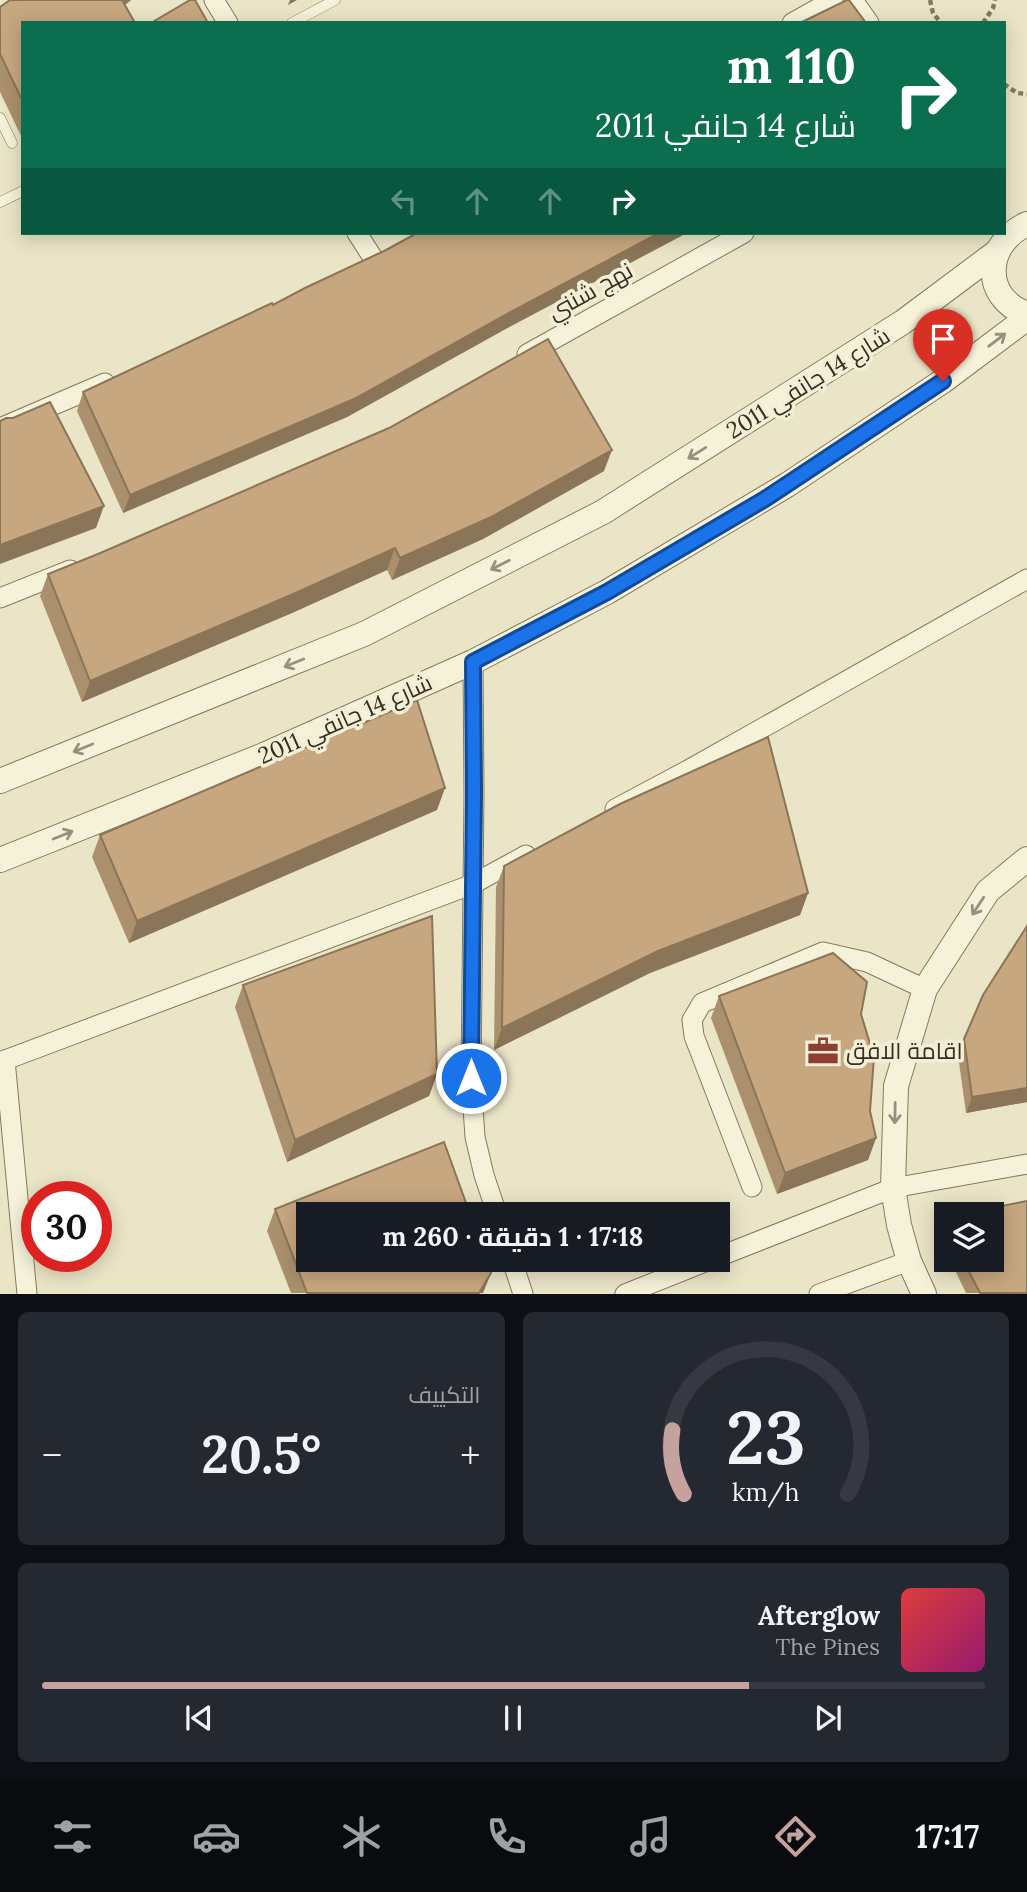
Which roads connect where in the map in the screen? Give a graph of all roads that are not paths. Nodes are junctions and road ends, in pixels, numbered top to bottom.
1 (214, 0) edge
2 (335, 0) edge
3 (832, 0) edge
4 (853, 0) edge
5 (227, 21) edge
6 (296, 21) edge
7 (795, 21) edge
8 (868, 21) edge
9 (0, 118) edge
10 (12, 143) dead end
11 (21, 192) edge
12 (0, 202) edge
13 (1020, 222) edge
14 (358, 235) edge
15 (740, 235) edge
16 (998, 251) junction
17 (373, 258) edge
18 (1027, 316) edge
19 (506, 366) edge
20 (117, 377) edge
21 (0, 428) edge
22 (85, 565) edge
23 (1027, 579) edge
24 (0, 598) edge
25 (473, 662) junction
26 (0, 781) edge
27 (604, 814) edge
28 (545, 846) edge
29 (1027, 859) edge
30 (0, 860) edge
31 (473, 884) junction
32 (925, 989) junction
33 (3, 1061) edge
34 (1027, 1164) edge
35 (752, 1187) dead end
36 (893, 1188) junction
37 (493, 1202) edge
38 (730, 1252) edge
39 (909, 1261) junction
40 (516, 1272) edge
41 (679, 1272) edge
42 (27, 1293) edge
43 (523, 1293) edge
44 (625, 1293) edge
45 (819, 1293) edge
46 (924, 1293) edge

1 - 5 street
2 - 6 lane
3 - 7 street
4 - 8 street
9 - 10 lane
11 - 12 lane
13 - 16 street, شارع 14 جانفي 2011
14 - 17 street
15 - 19 street, نهج شنني
16 - 18 street
16 -> 26 street, شارع 14 جانفي 2011
25 -> 18 street, شارع 14 جانفي 2011
20 - 21 street
22 - 24 street
23 - 27 street
30 -> 25 street, شارع 14 جانفي 2011
25 - 31 street
28 - 31 street
29 -> 32 street
31 - 33 street
31 - 37 street
32 - 35 street
32 -> 36 street
33 - 42 street
34 - 36 street
36 - 38 street
36 - 39 street
39 - 45 street
39 - 46 street
40 - 43 street
41 - 44 street

